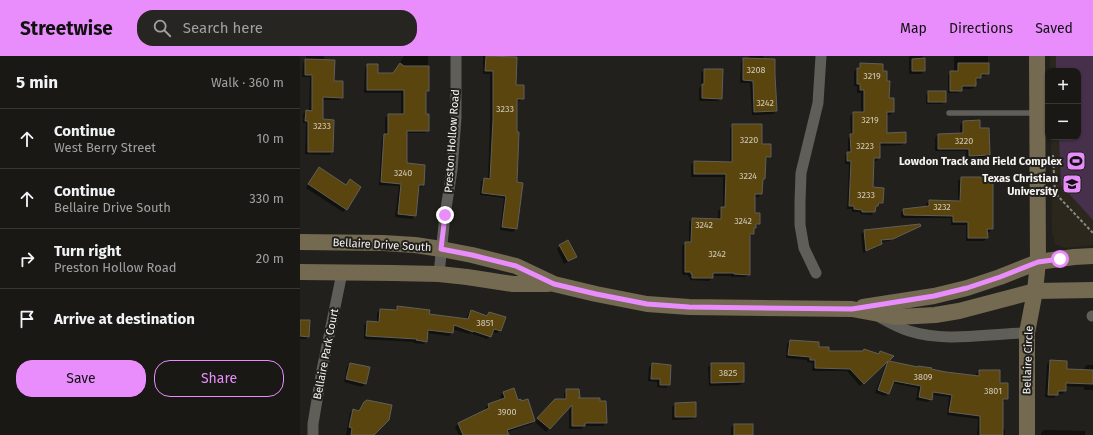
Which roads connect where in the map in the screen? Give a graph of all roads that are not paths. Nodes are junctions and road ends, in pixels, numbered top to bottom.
1 (456, 56) edge
2 (821, 56) edge
3 (1037, 56) edge
4 (949, 113) dead end
5 (1038, 113) junction
6 (300, 242) edge
7 (441, 249) junction
8 (1093, 256) edge
9 (1038, 262) junction
10 (300, 272) edge
11 (342, 273) junction
12 (816, 273) dead end
13 (439, 274) junction
14 (554, 284) junction
15 (1093, 290) edge
16 (1035, 291) junction
17 (852, 309) junction
18 (870, 313) junction
19 (1027, 333) junction
20 (313, 435) edge
21 (1027, 435) edge

1 - 7 street, Preston Hollow Road
2 - 12 street
3 - 5 main road, Bellaire Circle
4 - 5 lane
5 - 9 main road, Bellaire Circle
6 - 7 main road, Bellaire Drive South
7 - 13 street, Preston Hollow Road
7 - 14 main road, Bellaire Drive South
8 - 9 main road, Bellaire Drive South
9 - 16 main road, Bellaire Circle
9 - 17 main road, Bellaire Drive South
10 - 11 main road, Bellaire Drive South
11 - 13 main road, Bellaire Drive South
11 - 20 street, Bellaire Park Court
13 - 14 main road, Bellaire Drive South
14 - 17 main road, Bellaire Drive South
15 - 16 main road, Bellaire Drive South
16 - 18 main road, Bellaire Drive South
16 - 19 main road, Bellaire Circle
17 - 18 main road, Bellaire Drive South
18 - 19 street, Bellaire Drive South
19 - 21 main road, Bellaire Circle

